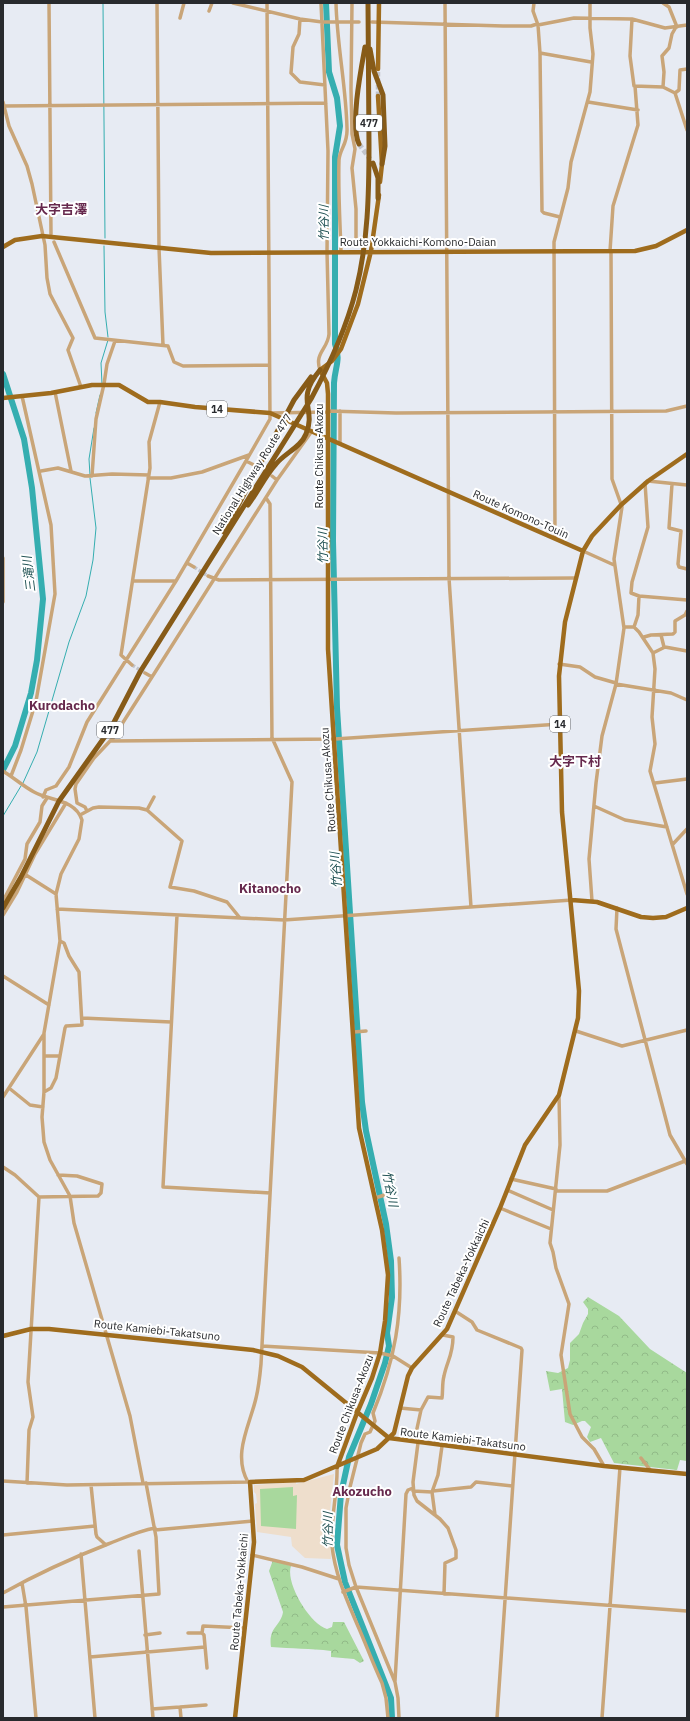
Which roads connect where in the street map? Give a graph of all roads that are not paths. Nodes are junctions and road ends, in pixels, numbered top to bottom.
1 (49, 3) edge
2 (157, 3) edge
3 (184, 3) edge
4 (212, 3) edge
5 (233, 3) edge
6 (267, 3) edge
7 (321, 3) edge
8 (336, 3) edge
9 (352, 3) edge
10 (368, 3) edge
11 (379, 3) edge
12 (445, 3) edge
13 (534, 3) edge
14 (590, 3) edge
15 (663, 3) edge
16 (209, 11) dead end
17 (267, 11) junction
18 (180, 18) dead end
19 (590, 18) junction
20 (300, 19) junction
21 (632, 19) junction
22 (323, 22) junction
23 (336, 22) junction
24 (352, 22) junction
25 (359, 22) dead end
26 (372, 22) dead end
27 (379, 23) junction
28 (445, 24) junction
29 (538, 24) junction
30 (687, 25) edge
31 (676, 27) junction
32 (368, 34) junction
33 (540, 53) junction
34 (591, 62) junction
35 (378, 69) tunnel mouth
36 (687, 69) edge
37 (325, 85) junction
38 (635, 86) junction
39 (663, 87) junction
40 (675, 93) junction
41 (378, 96) tunnel mouth
42 (3, 102) edge
43 (588, 102) junction
44 (158, 104) junction
45 (268, 104) junction
46 (326, 104) junction
47 (50, 105) junction
48 (4, 106) edge
49 (638, 110) junction
50 (687, 130) edge
51 (359, 144) tunnel mouth
52 (373, 163) tunnel mouth
53 (382, 164) junction
54 (378, 198) junction
55 (560, 217) junction
56 (687, 230) edge
57 (51, 234) dead end
58 (42, 236) junction
59 (54, 242) dead end
60 (356, 242) dead end
61 (3, 247) edge
62 (160, 248) junction
63 (611, 250) junction
64 (341, 251) junction
65 (371, 251) junction
66 (554, 251) junction
67 (268, 252) junction
68 (329, 252) junction
69 (447, 252) junction
70 (115, 341) junction
71 (163, 345) junction
72 (269, 365) junction
73 (320, 370) junction
74 (103, 384) junction
75 (81, 387) junction
76 (55, 392) junction
77 (21, 396) junction
78 (3, 398) edge
79 (160, 402) junction
80 (687, 406) edge
81 (338, 411) junction
82 (612, 411) junction
83 (329, 412) junction
84 (448, 412) junction
85 (555, 412) junction
86 (270, 413) junction
87 (312, 431) junction
88 (330, 439) junction
89 (338, 443) junction
90 (687, 454) edge
91 (249, 455) junction
92 (246, 461) junction
93 (254, 465) dead end
94 (41, 471) junction
95 (71, 471) junction
96 (91, 476) junction
97 (272, 476) dead end
98 (148, 477) junction
99 (277, 480) junction
100 (646, 482) junction
101 (672, 484) junction
102 (687, 485) edge
103 (449, 492) junction
104 (266, 498) junction
105 (622, 505) junction
106 (555, 538) junction
107 (215, 551) junction
108 (583, 551) junction
109 (3, 558) edge
110 (187, 563) junction
111 (614, 566) junction
112 (194, 567) tunnel mouth
113 (687, 569) edge
114 (208, 576) tunnel mouth
115 (449, 578) junction
116 (575, 578) junction
117 (214, 579) junction
118 (328, 579) junction
119 (133, 580) junction
120 (271, 580) junction
121 (176, 581) junction
122 (639, 596) junction
123 (687, 600) edge
124 (3, 602) edge
125 (687, 611) edge
126 (624, 627) junction
127 (634, 627) junction
128 (661, 635) junction
129 (644, 637) junction
130 (664, 647) junction
131 (687, 652) edge
132 (653, 654) junction
133 (126, 661) junction
134 (559, 664) junction
135 (132, 665) tunnel mouth
136 (146, 673) tunnel mouth
137 (152, 677) junction
138 (616, 683) junction
139 (654, 689) junction
140 (687, 700) edge
141 (560, 724) junction
142 (459, 731) junction
143 (335, 739) junction
144 (272, 740) junction
145 (110, 741) junction
146 (3, 771) edge
147 (10, 775) junction
148 (687, 779) edge
149 (655, 783) junction
150 (45, 797) junction
151 (154, 797) dead end
152 (59, 801) junction
153 (66, 803) junction
154 (594, 806) junction
155 (87, 810) junction
156 (147, 810) junction
157 (80, 815) junction
158 (667, 827) junction
159 (687, 829) edge
160 (673, 844) junction
161 (26, 875) junction
162 (56, 894) junction
163 (687, 894) edge
164 (572, 900) junction
165 (3, 901) edge
166 (592, 901) junction
167 (471, 907) junction
168 (3, 908) edge
169 (617, 908) junction
170 (687, 908) edge
171 (57, 909) junction
172 (3, 915) edge
173 (177, 915) junction
174 (347, 915) junction
175 (240, 918) junction
176 (284, 920) junction
177 (60, 941) junction
178 (3, 976) edge
179 (49, 1005) junction
180 (82, 1018) junction
181 (171, 1022) junction
182 (687, 1030) edge
183 (365, 1031) dead end
184 (576, 1031) junction
185 (355, 1032) junction
186 (44, 1033) junction
187 (646, 1041) junction
188 (44, 1056) junction
189 (59, 1056) junction
190 (9, 1088) junction
191 (44, 1092) junction
192 (559, 1095) junction
193 (3, 1097) edge
194 (43, 1107) junction
195 (686, 1162) edge
196 (3, 1167) edge
197 (58, 1175) junction
198 (511, 1179) junction
199 (507, 1190) junction
200 (556, 1190) junction
201 (270, 1193) junction
202 (388, 1194) dead end
203 (70, 1196) junction
204 (38, 1197) junction
205 (375, 1198) junction
206 (500, 1208) junction
207 (554, 1210) junction
208 (551, 1229) junction
209 (399, 1258) dead end
210 (455, 1311) junction
211 (31, 1329) junction
212 (107, 1335) junction
213 (443, 1335) junction
214 (3, 1336) edge
215 (262, 1349) junction
216 (381, 1353) junction
217 (393, 1356) junction
218 (412, 1368) junction
219 (400, 1408) junction
220 (421, 1410) junction
221 (358, 1414) junction
222 (372, 1426) junction
223 (389, 1438) junction
224 (418, 1443) junction
225 (442, 1446) junction
226 (515, 1455) junction
227 (641, 1458) dead end
228 (355, 1460) junction
229 (338, 1466) junction
230 (604, 1466) junction
231 (620, 1467) junction
232 (650, 1471) junction
233 (687, 1474) edge
234 (3, 1481) edge
235 (249, 1482) junction
236 (26, 1483) junction
237 (145, 1483) junction
238 (91, 1486) junction
239 (512, 1486) junction
240 (413, 1490) junction
241 (432, 1491) junction
242 (435, 1515) junction
243 (253, 1521) junction
244 (95, 1526) junction
245 (155, 1529) junction
246 (3, 1535) edge
247 (106, 1545) junction
248 (139, 1551) dead end
249 (81, 1554) junction
250 (252, 1555) junction
251 (339, 1579) junction
252 (22, 1583) junction
253 (356, 1587) junction
254 (399, 1590) junction
255 (344, 1592) junction
256 (3, 1593) edge
257 (444, 1594) junction
258 (142, 1596) junction
259 (504, 1598) junction
260 (86, 1600) junction
261 (26, 1606) junction
262 (611, 1606) junction
263 (3, 1607) edge
264 (687, 1611) edge
265 (245, 1628) junction
266 (160, 1633) dead end
267 (188, 1633) dead end
268 (202, 1634) junction
269 (145, 1635) junction
270 (205, 1647) junction
271 (147, 1653) junction
272 (90, 1658) junction
273 (207, 1668) dead end
274 (395, 1682) junction
275 (206, 1705) dead end
276 (180, 1707) junction
277 (152, 1709) junction
278 (36, 1718) edge
279 (95, 1718) edge
280 (152, 1718) edge
281 (182, 1718) edge
282 (235, 1718) edge
283 (388, 1718) edge
284 (399, 1718) edge
285 (497, 1718) edge
286 (602, 1718) edge

1 - 47 street
2 - 44 street
3 - 18 street
4 - 16 street
5 - 17 street
6 - 17 street
7 - 22 street
8 - 23 street
9 - 24 street
10 - 32 highway, National Highway Route 477 / 477
11 - 27 main road
12 - 28 street
13 - 29 street
14 - 19 street
15 - 31 street
17 - 20 street
17 - 45 street
19 - 21 street
19 - 29 street
19 - 34 street
20 - 22 street
20 - 37 street
21 - 31 street
21 - 38 street
22 - 23 street
22 - 37 street
23 - 24 street
23 - 64 street
24 - 25 street
24 - 60 street
26 - 27 street
27 - 28 street
27 - 35 main road
28 - 29 street
28 - 69 street
29 - 33 street
30 - 31 street
31 - 39 street
32 - 51 highway
32 - 53 highway
32 - 107 highway, National Highway Route 477 / 477
33 - 34 street
33 - 55 street
34 - 43 street
36 - 40 street
37 - 46 street
38 - 39 street
38 - 49 street
39 - 40 street
40 - 50 street
41 - 53 main road
42 - 48 street
43 - 49 street
43 - 55 street
44 - 45 street
44 - 47 street
44 - 62 street
45 - 46 street
45 - 67 street
46 - 68 street
47 - 48 street
47 - 57 street
48 - 58 street
49 - 63 street
52 - 54 highway
53 - 54 main road
54 - 65 main road
55 - 66 street
56 - 63 main road, Route Yokkaichi-Komono-Daian
58 - 61 main road, Route Yokkaichi-Komono-Daian
58 - 62 main road, Route Yokkaichi-Komono-Daian
58 - 75 street
59 - 70 street
62 - 67 main road, Route Yokkaichi-Komono-Daian
62 - 71 street
63 - 66 main road, Route Yokkaichi-Komono-Daian
63 - 82 street
64 - 65 main road, Route Yokkaichi-Komono-Daian
64 - 68 main road, Route Yokkaichi-Komono-Daian
65 - 69 main road, Route Yokkaichi-Komono-Daian
65 - 73 main road
66 - 69 main road, Route Yokkaichi-Komono-Daian
66 - 85 street
67 - 68 main road, Route Yokkaichi-Komono-Daian
67 - 72 street
68 - 73 street
69 - 84 street
70 - 71 street
70 - 74 street
71 - 72 street
72 - 86 street
73 - 83 main road, Route Chikusa-Akozu
73 - 107 highway
73 - 107 highway
74 - 75 main road, Route Komono-Touin / 14
74 - 79 main road, Route Komono-Touin / 14
74 - 96 street
75 - 76 main road, Route Komono-Touin / 14
76 - 77 main road, Route Komono-Touin / 14
76 - 95 street
77 - 78 main road, Route Komono-Touin / 14
77 - 94 street
79 - 86 main road, Route Komono-Touin / 14
79 - 98 street
80 - 82 street
81 - 83 street
81 - 84 street
81 - 89 street
82 - 85 street
82 - 105 street
83 - 86 street
83 - 88 main road, Route Chikusa-Akozu
84 - 85 street
84 - 103 street
85 - 106 street
86 - 87 main road, Route Komono-Touin / 14
86 - 91 street
87 - 88 main road, Route Komono-Touin / 14
87 - 99 street
88 - 89 main road, Route Komono-Touin / 14
88 - 118 main road, Route Chikusa-Akozu
89 - 103 main road, Route Komono-Touin / 14
90 - 100 main road
91 - 92 street
91 - 98 street
92 - 93 street
92 - 110 street
94 - 95 street
94 - 147 street
95 - 96 street
96 - 98 street
97 - 99 street
98 - 119 street
99 - 104 street
100 - 101 street
100 - 105 main road
100 - 122 street
101 - 102 street
101 - 113 street
103 - 106 main road, Route Komono-Touin / 14
103 - 115 street
104 - 117 street
104 - 120 street
105 - 108 main road
105 - 111 street
106 - 108 main road, Route Komono-Touin / 14
107 - 152 highway, National Highway Route 477 / 477
108 - 111 street
108 - 116 main road, 14
109 - 124 street
110 - 112 street
110 - 121 street
111 - 126 street
114 - 117 street
115 - 116 street
115 - 118 street
115 - 142 street
116 - 134 main road, 14
117 - 120 street
117 - 137 street
118 - 120 street
118 - 143 main road, Route Chikusa-Akozu
119 - 121 street
119 - 133 street
120 - 144 street
121 - 133 street
122 - 123 street
122 - 127 street
125 - 128 street
126 - 127 street
126 - 138 street
127 - 129 street
128 - 129 street
128 - 130 street
129 - 132 street
130 - 131 street
130 - 132 street
132 - 139 street
133 - 135 street
133 - 150 street
134 - 138 street
134 - 141 main road, 14
136 - 137 street
137 - 145 street
138 - 139 street
138 - 154 street
139 - 140 street
139 - 149 street
141 - 142 street
141 - 164 main road, 14
142 - 143 street
142 - 167 street
143 - 144 street
143 - 174 main road, Route Chikusa-Akozu
144 - 145 street
144 - 176 street
145 - 155 street
146 - 147 street
147 - 150 street
148 - 149 street
149 - 158 street
150 - 152 street
150 - 165 street
151 - 156 street
152 - 153 street
152 - 168 highway, National Highway Route 477 / 477
153 - 157 street
153 - 161 street
154 - 158 street
154 - 166 street
155 - 156 street
155 - 157 street
156 - 175 street
157 - 162 street
158 - 160 street
159 - 160 street
160 - 163 street
161 - 162 street
161 - 172 street
162 - 171 street
164 - 166 main road
164 - 167 street
164 - 184 main road, Route Tabeka-Yokkaichi
166 - 169 main road
167 - 174 street
169 - 170 main road
169 - 187 street
171 - 173 street
171 - 177 street
173 - 175 street
173 - 181 street
174 - 176 street
174 - 185 main road, Route Chikusa-Akozu
175 - 176 street
176 - 201 street
177 - 179 street
177 - 180 street
178 - 179 street
179 - 186 street
180 - 181 street
180 - 189 street
181 - 201 street
182 - 187 street
183 - 185 street
184 - 187 street
184 - 192 main road, Route Tabeka-Yokkaichi
185 - 205 main road, Route Chikusa-Akozu
186 - 188 street
186 - 190 street
187 - 195 street
188 - 189 street
188 - 191 street
189 - 191 street
190 - 193 street
190 - 194 street
191 - 194 street
192 - 198 main road, Route Tabeka-Yokkaichi
192 - 200 street
194 - 197 street
195 - 200 street
196 - 204 street
197 - 203 street
197 - 203 street
198 - 199 main road, Route Tabeka-Yokkaichi
198 - 200 street
199 - 206 main road, Route Tabeka-Yokkaichi
199 - 207 street
200 - 207 street
201 - 215 street
202 - 205 street
203 - 204 street
203 - 212 street
204 - 211 street
205 - 216 main road, Route Chikusa-Akozu
206 - 208 street
206 - 210 main road, Route Tabeka-Yokkaichi
207 - 208 street
208 - 230 street
209 - 217 street
210 - 213 main road, Route Tabeka-Yokkaichi
210 - 226 street
211 - 212 main road, Route Kamiebi-Takatsuno
211 - 214 main road, Route Kamiebi-Takatsuno
211 - 236 street
212 - 215 main road, Route Kamiebi-Takatsuno
212 - 237 street
213 - 218 main road, Route Tabeka-Yokkaichi
213 - 220 street
215 - 216 street
215 - 221 main road, Route Kamiebi-Takatsuno
215 - 235 street
216 - 217 street
216 - 221 main road, Route Chikusa-Akozu
217 - 218 street
217 - 222 street
218 - 219 main road, Route Tabeka-Yokkaichi
219 - 220 street
219 - 223 main road, Route Tabeka-Yokkaichi
220 - 224 street
221 - 222 main road, Route Kamiebi-Takatsuno
221 - 229 main road, Route Chikusa-Akozu
222 - 223 main road, Route Kamiebi-Takatsuno
222 - 228 street
223 - 224 main road, Route Kamiebi-Takatsuno
223 - 228 main road, Route Tabeka-Yokkaichi
224 - 225 main road, Route Kamiebi-Takatsuno
224 - 240 street
225 - 226 main road, Route Kamiebi-Takatsuno
225 - 241 street
226 - 230 main road, Route Kamiebi-Takatsuno
226 - 239 street
227 - 232 street
228 - 229 main road, Route Tabeka-Yokkaichi
228 - 253 street
229 - 235 main road, Route Tabeka-Yokkaichi
229 - 251 street
230 - 231 main road, Route Kamiebi-Takatsuno
231 - 232 main road, Route Kamiebi-Takatsuno
231 - 262 street
232 - 233 main road, Route Kamiebi-Takatsuno
234 - 236 street
235 - 237 street
235 - 243 main road, Route Tabeka-Yokkaichi
236 - 238 street
237 - 238 street
237 - 245 street
238 - 244 street
239 - 241 street
239 - 259 street
240 - 241 street
240 - 242 street
240 - 254 street
241 - 242 street
242 - 257 street
243 - 245 street
243 - 250 main road, Route Tabeka-Yokkaichi
244 - 246 street
244 - 247 street
245 - 247 street
245 - 258 street
247 - 249 street
248 - 258 street
249 - 252 street
249 - 260 street
250 - 251 street
250 - 265 main road, Route Tabeka-Yokkaichi
251 - 255 street
252 - 256 street
252 - 261 street
253 - 254 street
253 - 255 street
253 - 274 street
254 - 257 street
254 - 274 street
255 - 283 street
257 - 259 street
258 - 260 street
258 - 269 street
259 - 262 street
259 - 285 street
260 - 261 street
260 - 272 street
261 - 263 street
261 - 278 street
262 - 264 street
262 - 286 street
265 - 268 street
265 - 282 main road, Route Tabeka-Yokkaichi
266 - 269 street
267 - 268 street
268 - 270 street
269 - 271 street
270 - 271 street
270 - 273 street
271 - 272 street
271 - 277 street
272 - 279 street
274 - 284 street
275 - 276 street
276 - 277 street
276 - 281 street
277 - 280 street

